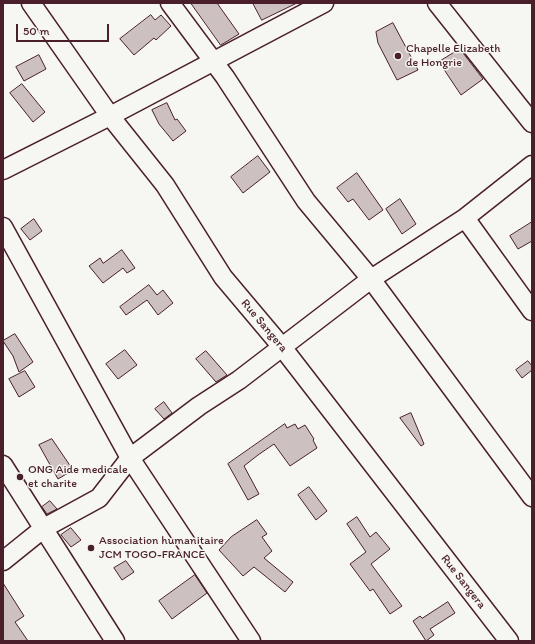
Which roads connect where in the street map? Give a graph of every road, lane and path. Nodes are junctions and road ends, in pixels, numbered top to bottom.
1 (31, 3) edge
2 (170, 3) edge
3 (324, 3) edge
4 (437, 3) edge
5 (213, 61) junction
6 (110, 116) junction
7 (532, 123) edge
8 (532, 165) edge
9 (3, 170) edge
10 (465, 218) junction
11 (3, 227) edge
12 (371, 278) junction
13 (532, 311) edge
14 (282, 347) junction
15 (130, 458) junction
16 (3, 465) edge
17 (532, 498) edge
18 (44, 528) junction
19 (3, 561) edge
20 (115, 641) edge
21 (251, 641) edge
22 (509, 641) edge

1 - 6 street, Rue Sangera
2 - 5 street
3 - 5 street
4 - 7 street
5 - 6 street
5 - 12 street
6 - 9 street
6 - 14 street, Rue Sangera
8 - 10 street
10 - 12 street
10 - 13 street
11 - 15 street
12 - 14 street
12 - 17 street
14 - 15 street
14 - 22 street, Rue Sangera
15 - 18 street
15 - 21 street
16 - 18 street
18 - 19 street
18 - 20 street

